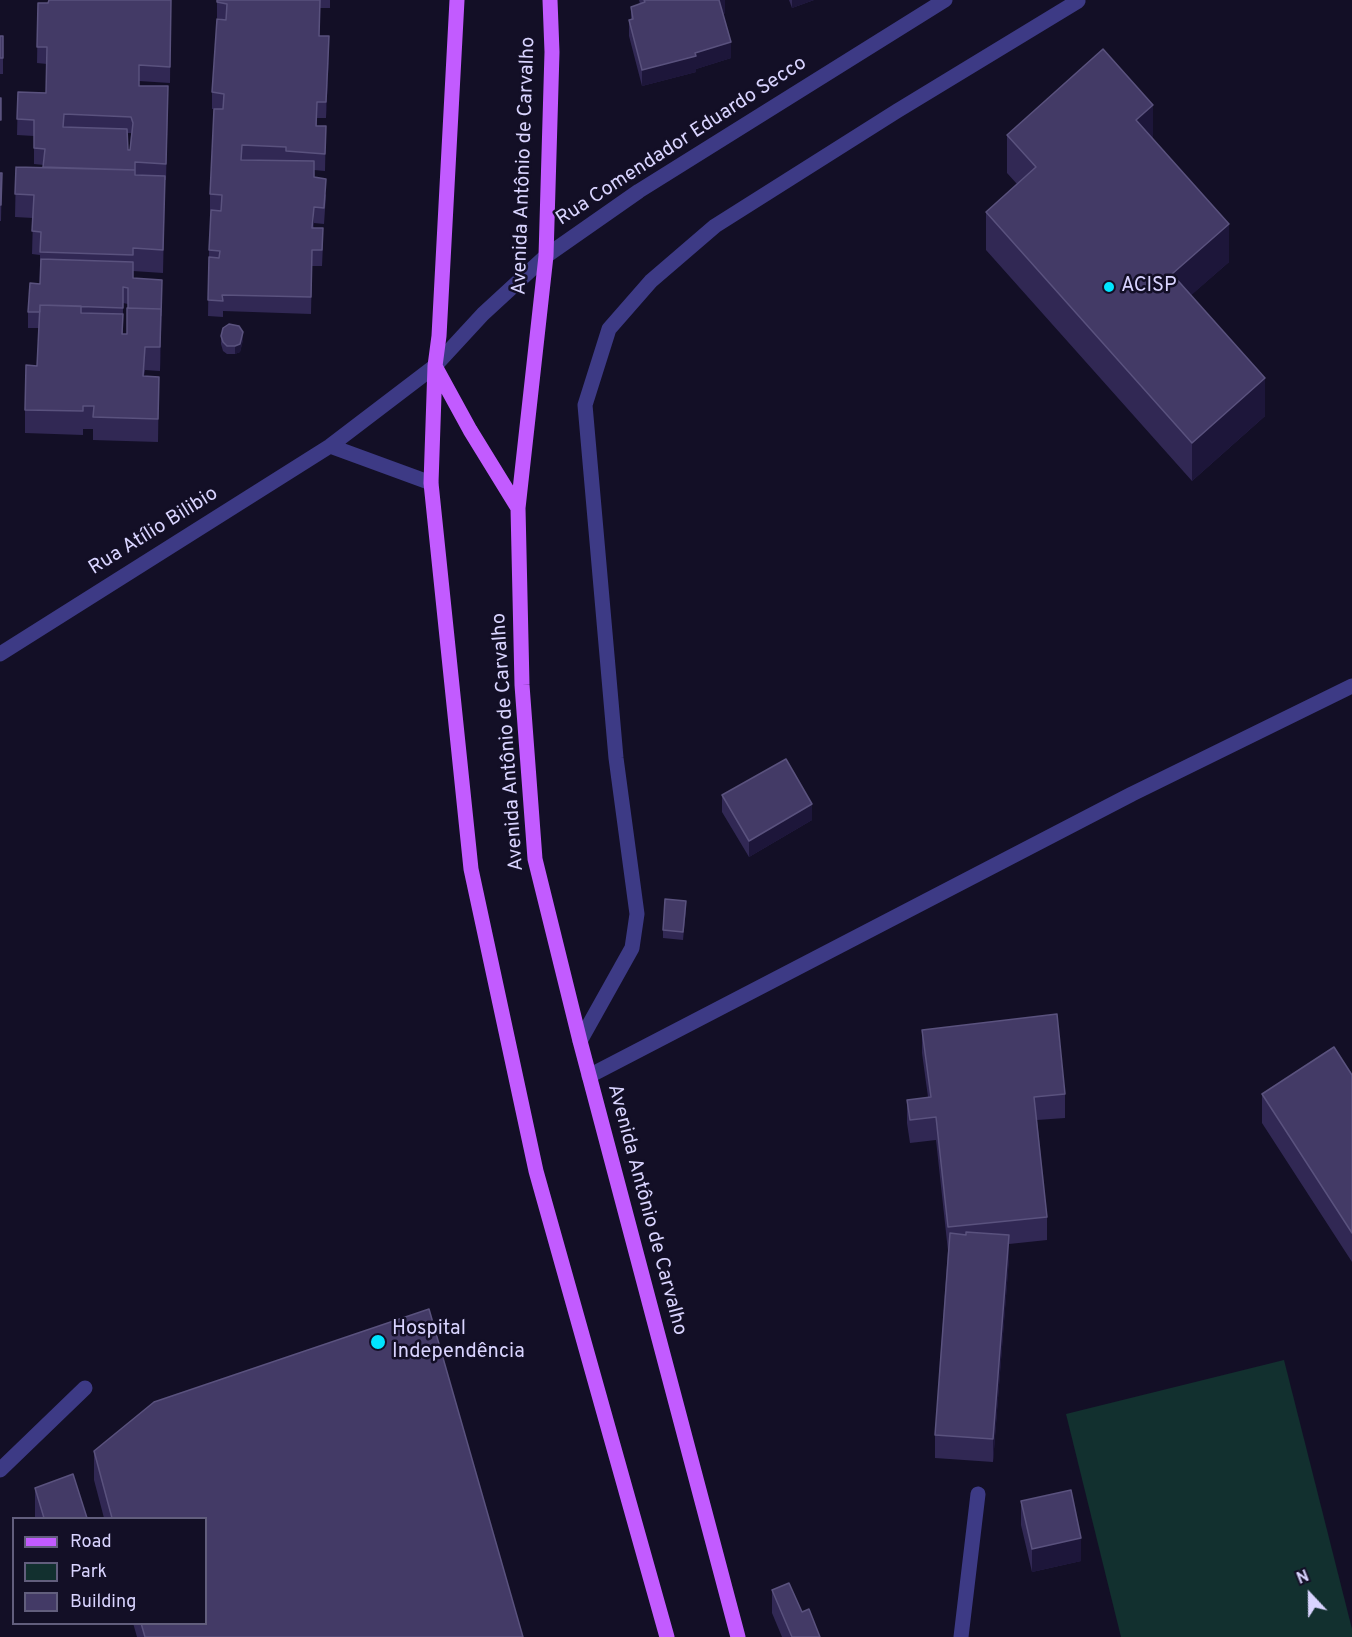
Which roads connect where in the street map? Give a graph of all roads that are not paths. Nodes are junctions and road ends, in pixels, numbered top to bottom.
1 (457, 0) edge
2 (550, 0) edge
3 (945, 0) edge
4 (1078, 1) edge
5 (546, 256) junction
6 (435, 366) junction
7 (330, 446) junction
8 (431, 483) junction
9 (518, 508) junction
10 (0, 654) edge
11 (1352, 686) edge
12 (580, 1041) junction
13 (589, 1076) junction
14 (85, 1388) dead end
15 (0, 1470) edge
16 (978, 1494) dead end
17 (667, 1637) edge
18 (738, 1637) edge
19 (961, 1637) edge

1 - 6 main road
2 - 5 main road, Avenida Antônio de Carvalho
3 - 5 street, Rua Comendador Eduardo Secco
4 - 12 street
5 - 6 street, Rua Comendador Eduardo Secco
5 - 9 main road, Avenida Antônio de Carvalho
6 - 7 street, Rua Atílio Bilibio
6 - 8 main road
6 - 9 main road
7 - 8 street
7 - 10 street, Rua Atílio Bilibio
8 - 17 main road
9 - 12 main road, Avenida Antônio de Carvalho
11 - 13 street
12 - 13 main road, Avenida Antônio de Carvalho
13 - 18 main road, Avenida Antônio de Carvalho
14 - 15 street
16 - 19 street

